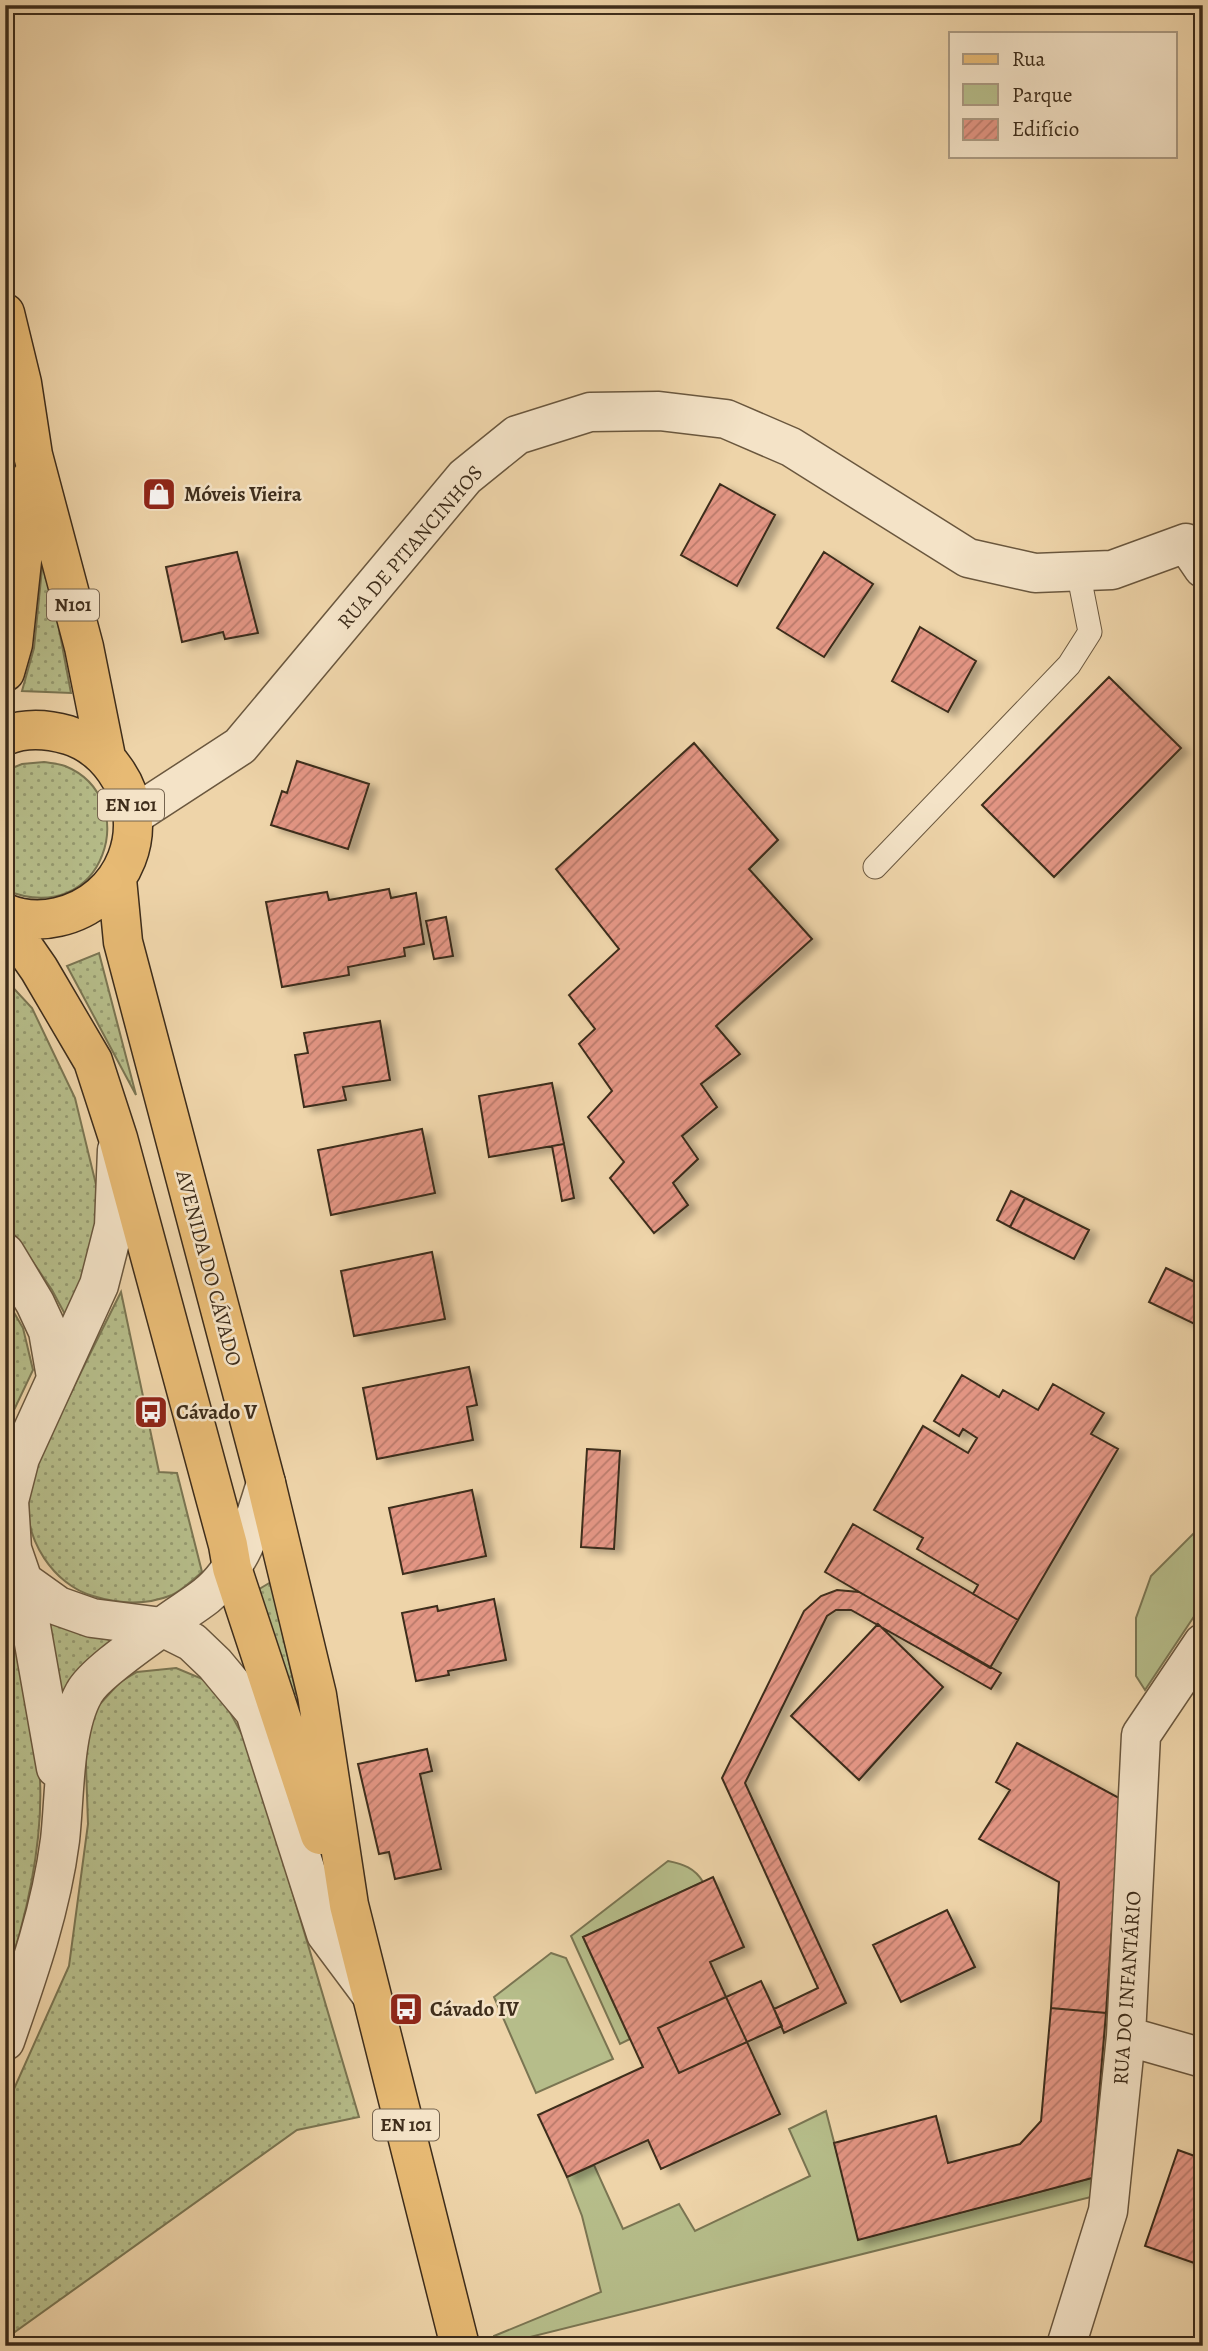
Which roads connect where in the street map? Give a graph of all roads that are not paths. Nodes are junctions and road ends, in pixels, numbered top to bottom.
1 (5, 313) edge
2 (33, 455) junction
3 (1197, 547) edge
4 (1078, 571) junction
5 (5, 672) edge
6 (5, 736) edge
7 (106, 757) junction
8 (134, 816) junction
9 (875, 867) dead end
10 (117, 878) junction
11 (5, 913) edge
12 (5, 920) edge
13 (118, 1138) junction
14 (5, 1254) edge
15 (56, 1377) junction
16 (266, 1483) junction
17 (232, 1568) junction
18 (23, 1581) junction
19 (162, 1627) junction
20 (1203, 1643) edge
21 (62, 1804) junction
22 (349, 1905) junction
23 (370, 1993) junction
24 (1126, 2036) junction
25 (5, 2041) edge
26 (1203, 2058) edge
27 (460, 2346) edge
28 (1066, 2346) edge

1 - 2 main road
2 - 5 main road
2 - 7 main road, N101
3 - 4 street, RUA DE PITANCINHOS
4 - 8 street, RUA DE PITANCINHOS
4 - 9 lane
6 - 7 main road, EN 101
7 - 8 main road, EN 101
8 - 10 main road, EN 101
10 - 11 main road, EN 101
10 - 16 main road, AVENIDA DO CÁVADO / EN 101
12 - 13 main road, AVENIDA DO CÁVADO / EN 101
13 - 15 street
13 - 17 main road, AVENIDA DO CÁVADO / EN 101
14 - 15 street
15 - 18 street
16 - 17 street
16 - 22 main road, AVENIDA DO CÁVADO / EN 101
17 - 19 street
17 - 22 main road, AVENIDA DO CÁVADO / EN 101
18 - 19 street
18 - 21 street
19 - 21 street
19 - 23 street
20 - 24 street, RUA DO INFANTÁRIO
21 - 25 street
22 - 23 main road, AVENIDA DO CÁVADO / EN 101
23 - 27 main road, AVENIDA DO CÁVADO / EN 101
24 - 26 street
24 - 28 street, RUA DO INFANTÁRIO

